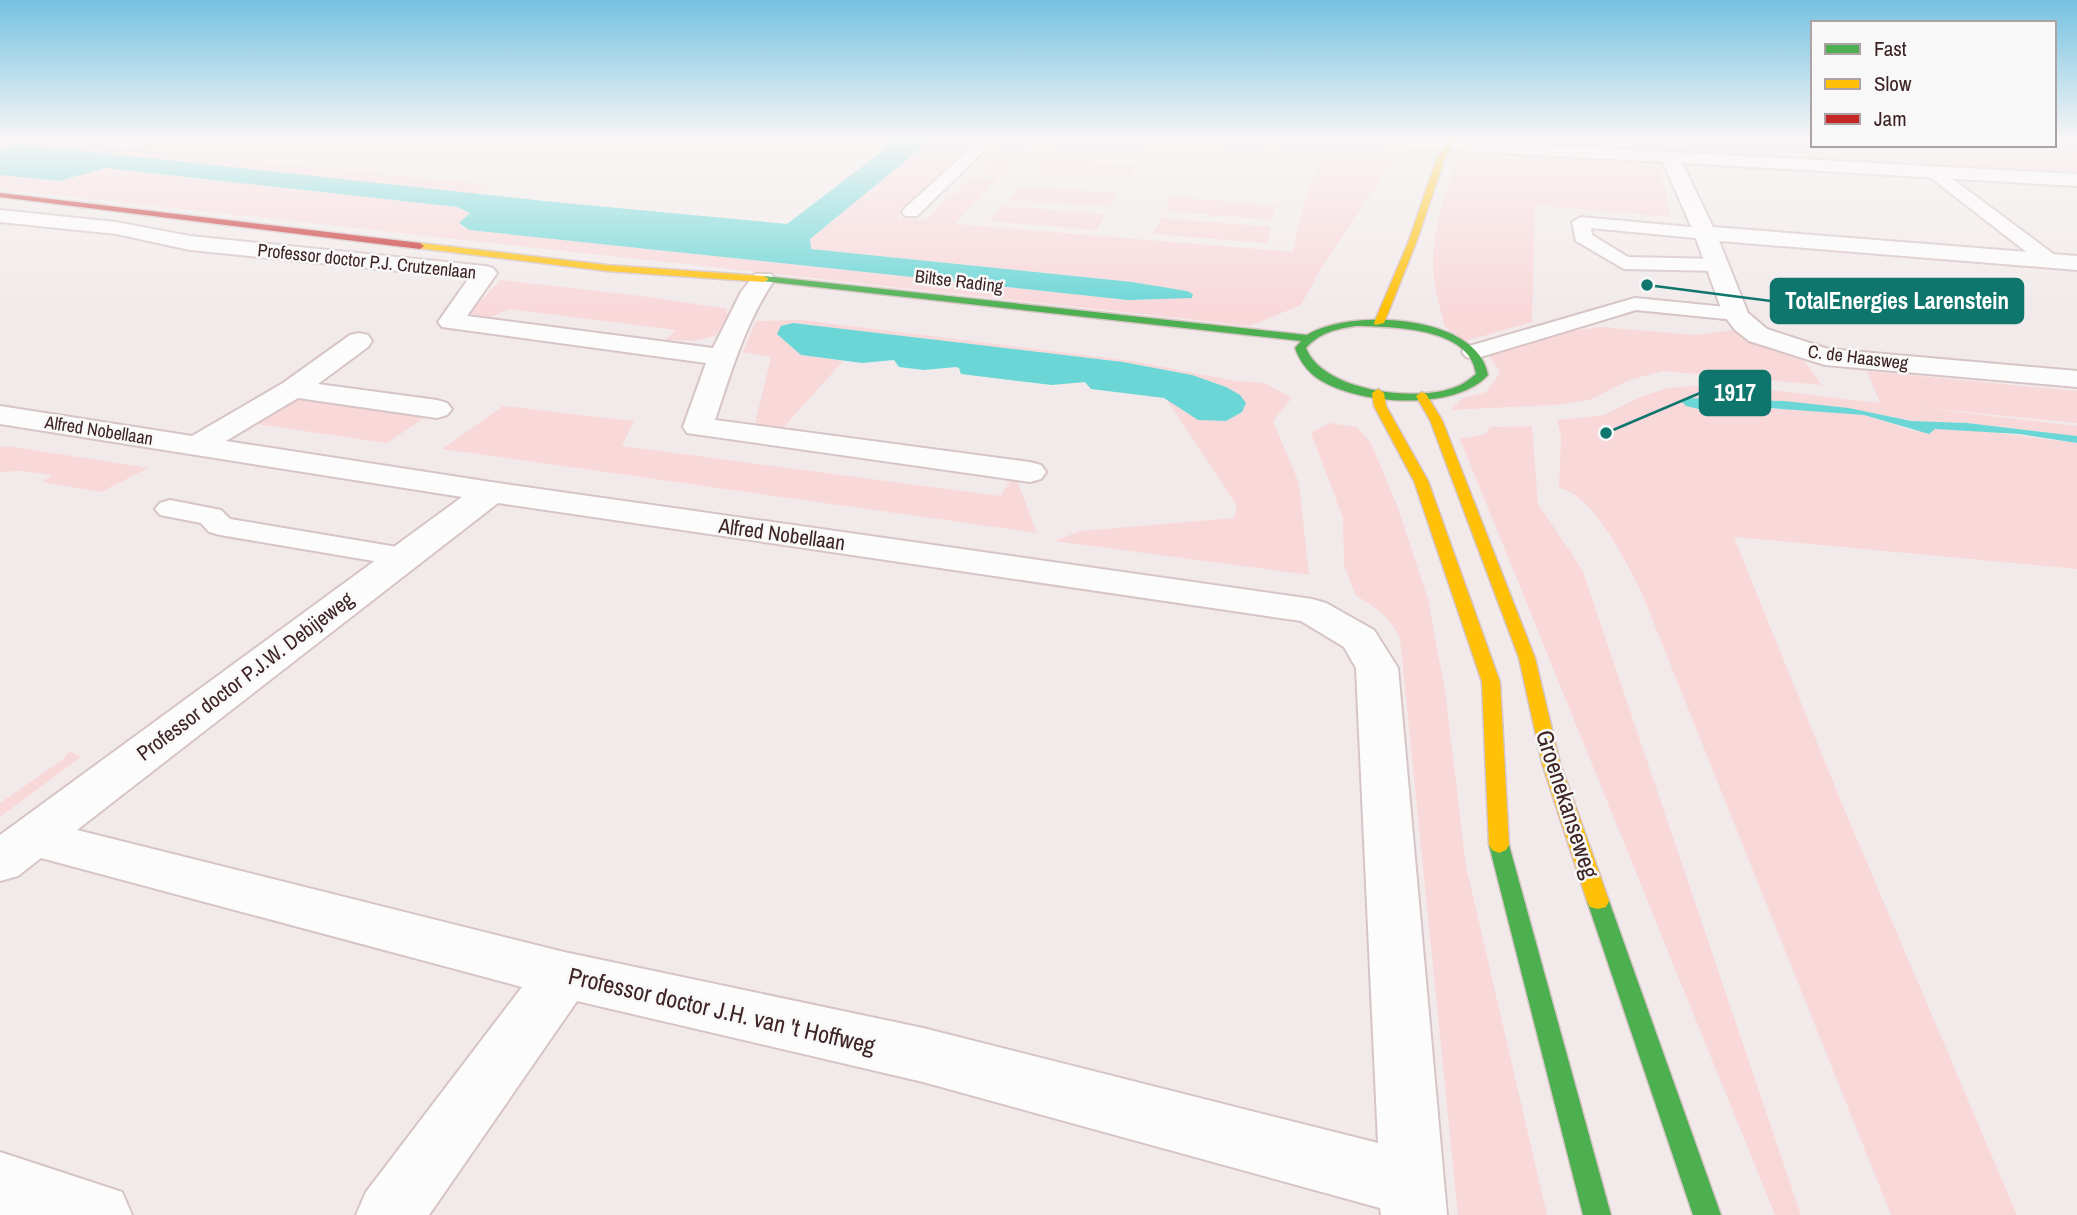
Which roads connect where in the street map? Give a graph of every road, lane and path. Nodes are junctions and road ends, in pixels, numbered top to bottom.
1 (13, 197) edge
2 (927, 197) edge
3 (1430, 197) edge
4 (1688, 197) edge
5 (1966, 197) edge
6 (23, 198) junction
7 (0, 205) edge
8 (911, 212) dead end
9 (0, 216) edge
10 (1705, 233) junction
11 (1412, 243) junction
12 (2049, 260) junction
13 (2077, 263) edge
14 (1718, 265) junction
15 (1414, 279) dead end
16 (1630, 283) junction
17 (758, 285) junction
18 (1736, 314) junction
19 (1379, 323) junction
20 (1306, 338) junction
21 (359, 341) dead end
22 (1239, 347) dead end
23 (1474, 352) junction
24 (722, 357) junction
25 (2077, 379) edge
26 (293, 389) junction
27 (1378, 393) junction
28 (1422, 396) junction
29 (437, 409) dead end
30 (3, 417) edge
31 (198, 444) junction
32 (1030, 472) dead end
33 (491, 492) junction
34 (170, 509) dead end
35 (403, 557) junction
36 (16, 849) edge
37 (564, 975) junction
38 (0, 1184) edge
39 (1413, 1200) edge
40 (99, 1215) edge
41 (388, 1215) edge
42 (1597, 1215) edge
43 (1707, 1215) edge

1 - 6 main road, Biltse Rading
2 - 8 lane
3 - 11 main road
4 - 10 street, C. de Haasweg
5 - 12 lane
6 - 7 street
6 - 17 main road, Biltse Rading
9 - 24 street, Professor doctor P.J. Crutzenlaan
10 - 12 street
10 - 14 street, C. de Haasweg
10 - 16 lane
11 - 15 main road
11 - 19 main road
12 - 13 street
14 - 16 lane
14 - 18 street, C. de Haasweg
16 - 18 lane
16 - 23 lane
17 - 20 main road, Biltse Rading
17 - 22 main road, Biltse Rading
17 - 24 street
18 - 25 street, C. de Haasweg
19 - 20 main road
19 - 23 main road
20 - 27 main road
21 - 26 street
23 - 28 main road
24 - 32 street
26 - 29 street
26 - 31 street
27 - 28 main road
27 - 42 main road
28 - 43 main road, Groenekanseweg
30 - 31 street, Alfred Nobellaan
31 - 33 street, Alfred Nobellaan
33 - 35 street, Professor doctor P.J.W. Debijeweg
33 - 39 street, Alfred Nobellaan
34 - 35 lane
35 - 36 street, Professor doctor P.J.W. Debijeweg
36 - 37 street, Professor doctor J.H. van 't Hoffweg
37 - 39 street, Professor doctor J.H. van 't Hoffweg
37 - 41 street
38 - 40 street

